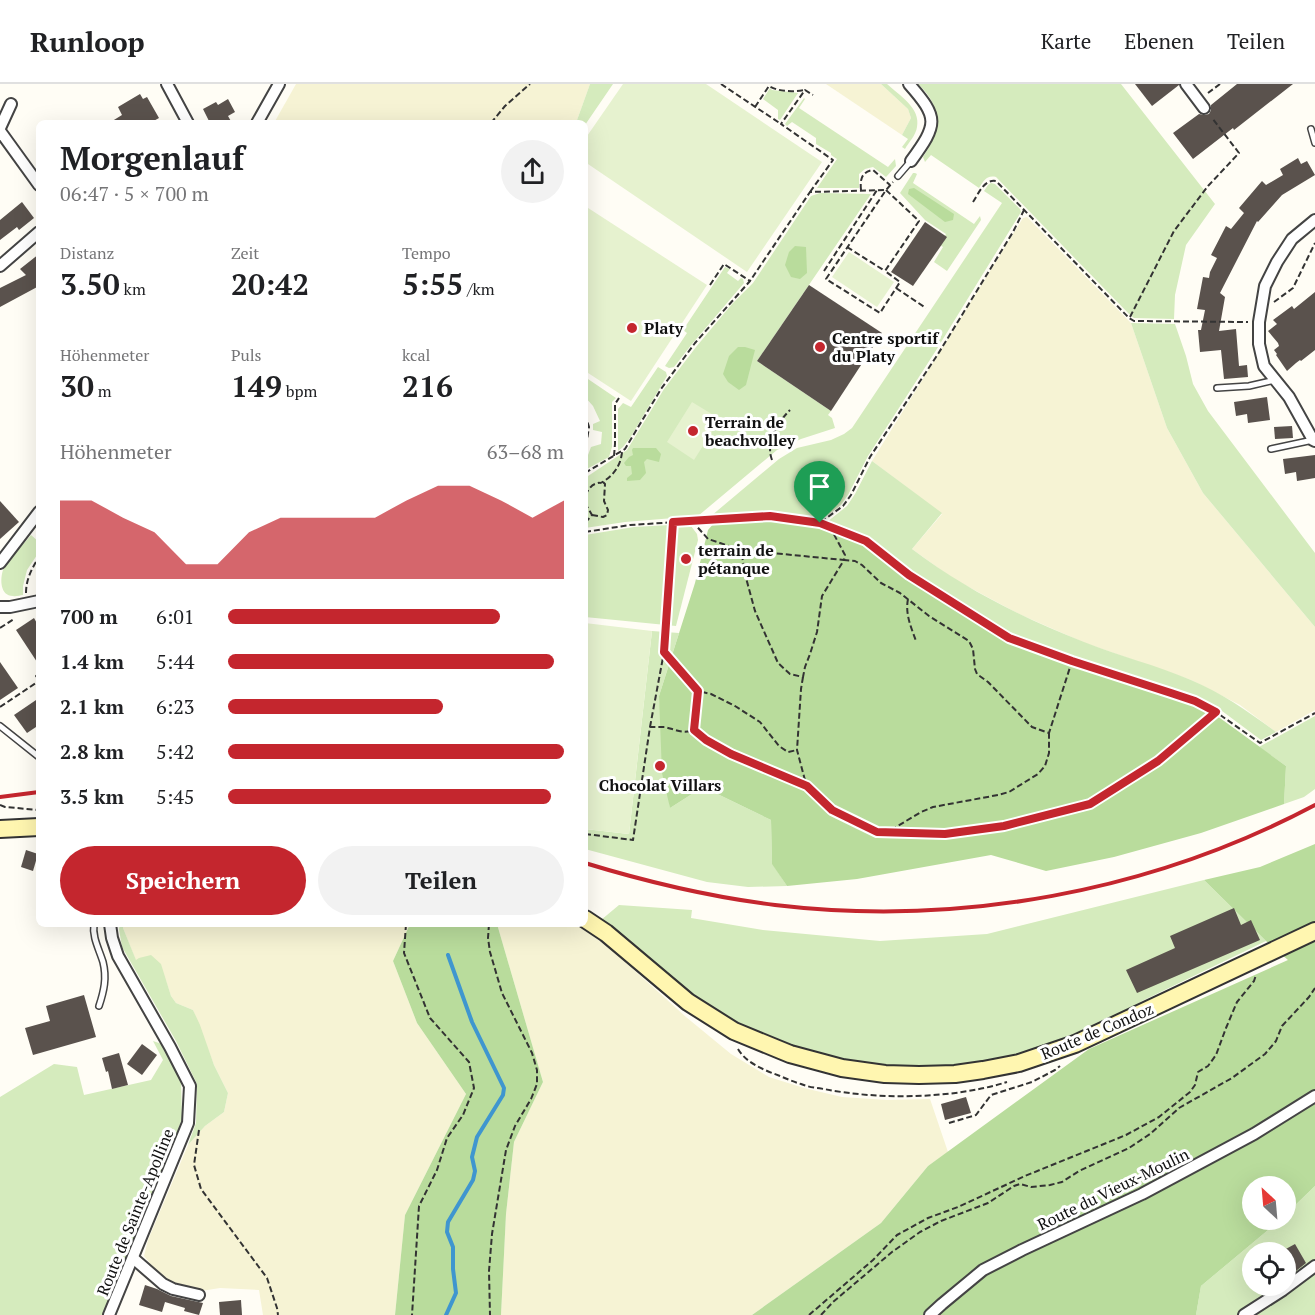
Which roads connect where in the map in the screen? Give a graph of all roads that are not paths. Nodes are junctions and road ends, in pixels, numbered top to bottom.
1 (167, 84) edge
2 (279, 84) edge
3 (909, 84) edge
4 (1186, 84) edge
5 (11, 104) dead end
6 (1201, 104) road end
7 (186, 120) edge
8 (260, 120) edge
9 (1311, 129) dead end
10 (0, 130) edge
11 (1315, 142) edge
12 (911, 160) joint
13 (898, 176) road end
14 (36, 181) edge
15 (1315, 220) edge
16 (36, 235) edge
17 (0, 266) edge
18 (1275, 380) junction
19 (1216, 388) dead end
20 (1314, 440) edge
21 (1270, 449) dead end
22 (36, 516) edge
23 (0, 563) edge
24 (36, 602) edge
25 (0, 607) edge
26 (0, 726) edge
27 (36, 755) edge
28 (36, 827) edge
29 (0, 829) edge
30 (588, 921) edge
31 (94, 927) edge
32 (109, 927) edge
33 (1315, 931) edge
34 (99, 1006) dead end
35 (1315, 1096) edge
36 (133, 1258) junction
37 (1315, 1266) edge
38 (199, 1295) dead end
39 (109, 1315) edge
40 (930, 1315) edge
41 (1244, 1315) edge

1 - 7 street
2 - 8 street
3 - 12 street
4 - 6 street
5 - 10 street
9 - 11 lane
10 - 14 street
12 - 13 lane
15 - 18 street
16 - 17 street
18 - 19 lane
18 - 20 street
20 - 21 lane
22 - 23 street
24 - 25 street
26 - 27 lane
28 - 29 main road
30 - 33 main road, Route de Condoz
31 - 34 lane
32 - 36 street, Route de Sainte-Apolline
35 - 40 street, Route du Vieux-Moulin
36 - 38 street
36 - 39 street, Route de Sainte-Apolline
37 - 41 street

